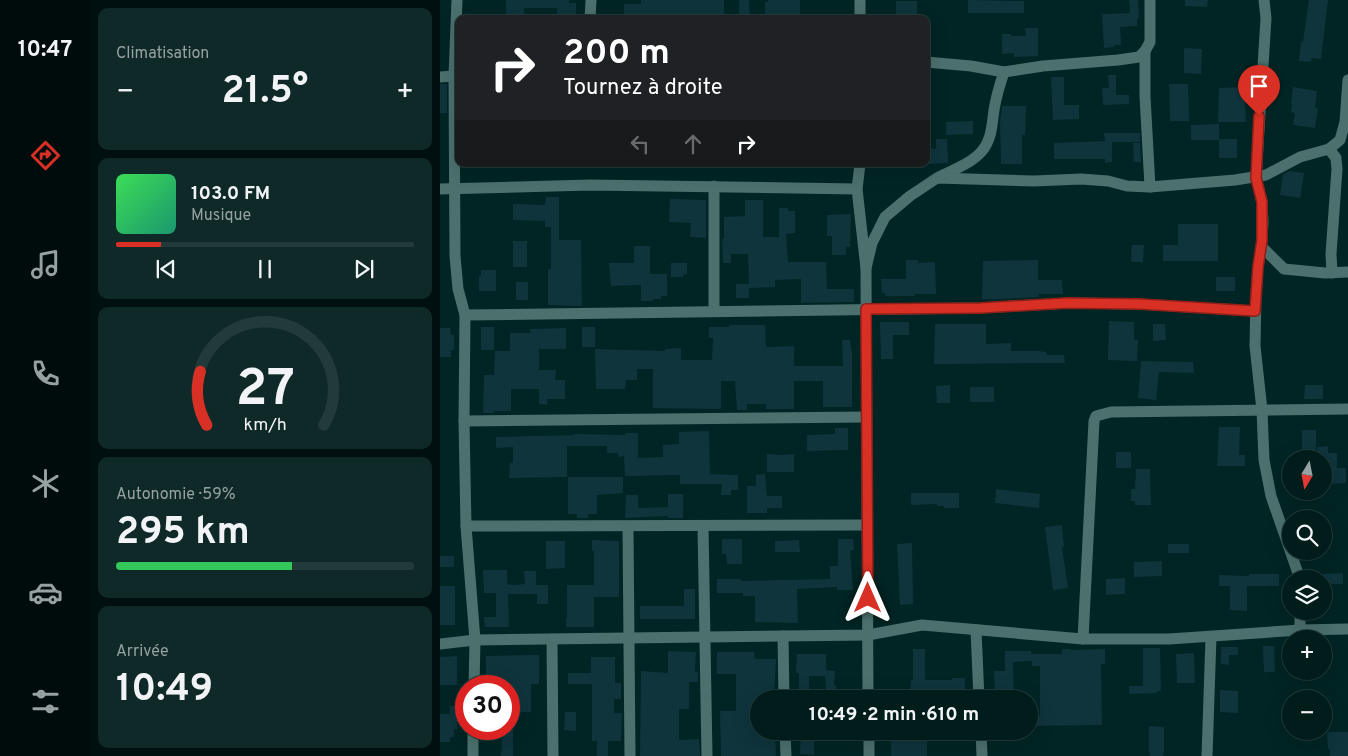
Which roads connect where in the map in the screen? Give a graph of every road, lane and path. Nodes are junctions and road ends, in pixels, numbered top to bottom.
1 (457, 0) edge
2 (591, 0) edge
3 (860, 0) edge
4 (1150, 0) edge
5 (1264, 0) edge
6 (456, 15) edge
7 (590, 15) edge
8 (860, 15) edge
9 (455, 51) edge
10 (1145, 51) junction
11 (930, 62) edge
12 (1004, 72) junction
13 (454, 76) junction
14 (440, 77) edge
15 (1348, 80) edge
16 (455, 106) edge
17 (1347, 122) edge
18 (1329, 149) junction
19 (455, 162) edge
20 (860, 167) edge
21 (937, 178) junction
22 (1256, 178) junction
23 (714, 186) junction
24 (1150, 187) junction
25 (440, 189) edge
26 (454, 189) junction
27 (856, 189) junction
28 (1262, 247) junction
29 (866, 268) junction
30 (1348, 272) edge
31 (1332, 273) junction
32 (866, 309) junction
33 (714, 311) junction
34 (1255, 311) junction
35 (465, 315) junction
36 (1348, 409) edge
37 (1262, 410) junction
38 (866, 417) junction
39 (464, 421) junction
40 (867, 525) junction
41 (466, 526) junction
42 (703, 526) junction
43 (628, 527) junction
44 (1297, 570) edge
45 (1300, 620) edge
46 (1348, 629) edge
47 (976, 630) junction
48 (1300, 630) joint
49 (1282, 631) edge
50 (868, 635) junction
51 (783, 636) junction
52 (704, 637) junction
53 (1212, 637) junction
54 (629, 638) junction
55 (552, 639) junction
56 (1083, 639) junction
57 (475, 640) junction
58 (440, 644) edge
59 (474, 675) edge
60 (784, 690) edge
61 (868, 690) edge
62 (979, 690) edge
63 (473, 740) edge
64 (785, 740) edge
65 (869, 740) edge
66 (981, 740) edge
67 (473, 756) edge
68 (553, 756) edge
69 (630, 756) edge
70 (707, 756) edge
71 (786, 756) edge
72 (869, 756) edge
73 (982, 756) edge
74 (1208, 756) edge

1 - 6 street
2 - 7 street
3 - 8 street
4 - 10 street
5 - 22 street
9 - 13 street
10 - 12 street
10 - 24 street
11 - 12 street
12 - 21 street
13 - 14 street
13 - 16 street
15 - 17 street
17 - 18 street
18 - 22 street
18 - 31 street
19 - 26 street
20 - 27 street
21 - 24 street
21 - 29 street
22 - 24 street
22 - 28 street
23 - 26 street
23 - 27 street
23 - 33 street
25 - 26 street
26 - 35 street
27 - 29 street
28 - 31 street
28 - 34 street
29 - 32 street
30 - 31 street
32 - 33 street
32 - 34 street
32 - 38 street
33 - 35 street
34 - 37 street
35 - 39 street
36 - 37 street
37 - 44 street
37 - 56 street
38 - 39 street
38 - 40 street
39 - 41 street
40 - 42 street
40 - 50 street
41 - 43 street
41 - 57 street
42 - 43 street
42 - 52 street
43 - 54 street
45 - 48 street
46 - 48 street
47 - 50 street
47 - 56 street
47 - 62 street
49 - 53 street
50 - 51 street
50 - 61 street
51 - 52 street
51 - 60 street
52 - 54 street
52 - 70 street
53 - 56 street
53 - 74 street
54 - 55 street
54 - 69 street
55 - 57 street
55 - 68 street
57 - 58 street
57 - 59 street
63 - 67 street
64 - 71 street
65 - 72 street
66 - 73 street

